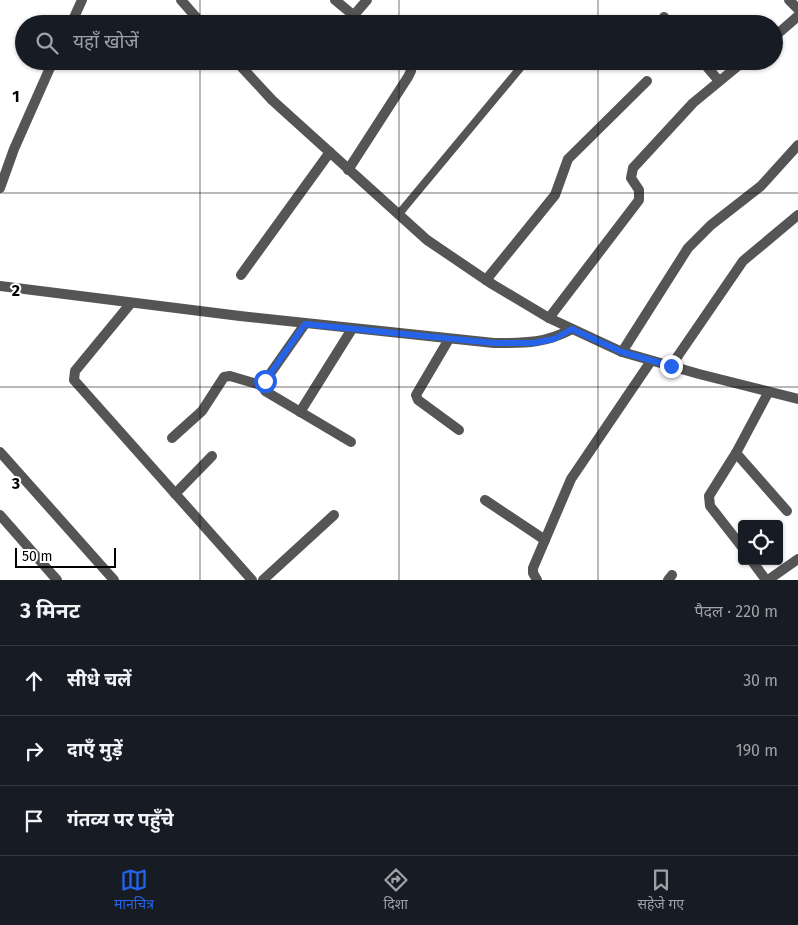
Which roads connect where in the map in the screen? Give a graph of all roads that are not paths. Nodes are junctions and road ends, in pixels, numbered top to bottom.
1 (82, 0) edge
2 (182, 0) edge
3 (335, 0) edge
4 (368, 0) edge
5 (789, 0) edge
6 (798, 9) edge
7 (75, 15) edge
8 (194, 15) edge
9 (354, 15) joint
10 (798, 16) edge
11 (783, 29) edge
12 (49, 70) edge
13 (244, 70) edge
14 (410, 70) edge
15 (519, 70) edge
16 (710, 70) edge
17 (733, 70) edge
18 (647, 81) dead end
19 (719, 81) junction
20 (798, 145) edge
21 (330, 152) junction
22 (348, 170) junction
23 (0, 188) edge
24 (398, 215) junction
25 (798, 215) edge
26 (241, 275) dead end
27 (486, 280) junction
28 (0, 286) edge
29 (131, 302) junction
30 (549, 318) junction
31 (305, 324) junction
32 (352, 329) junction
33 (572, 329) junction
34 (449, 339) junction
35 (622, 352) junction
36 (652, 361) junction
37 (671, 366) junction
38 (264, 386) junction
39 (768, 393) junction
40 (798, 399) edge
41 (300, 412) junction
42 (459, 430) dead end
43 (172, 438) dead end
44 (351, 442) dead end
45 (0, 452) edge
46 (736, 453) junction
47 (212, 456) dead end
48 (176, 494) junction
49 (485, 500) dead end
50 (787, 511) dead end
51 (0, 514) edge
52 (334, 514) dead end
53 (545, 540) junction
54 (738, 542) edge
55 (798, 559) edge
56 (755, 565) edge
57 (57, 580) edge
58 (114, 580) edge
59 (252, 580) edge
60 (263, 580) edge
61 (537, 580) edge
62 (767, 580) edge

1 - 7 street
2 - 8 street
3 - 9 street
4 - 9 street
5 - 6 street
10 - 11 street
12 - 23 street
13 - 21 street
14 - 22 street
15 - 24 lane
16 - 19 street
17 - 19 street
18 - 27 street
19 - 30 street
20 - 35 street
21 - 22 street
21 - 26 street
22 - 24 street
24 - 27 street
25 - 37 street
27 - 30 street
28 - 29 street
29 - 31 street
29 - 48 street
30 - 33 street
31 - 32 street
31 - 38 street
32 - 34 street
32 - 41 street
33 - 34 street
33 - 35 street
34 - 42 street
35 - 36 street
36 - 37 street
36 - 53 street
37 - 39 street
38 - 41 street
38 - 43 street
39 - 40 street
39 - 46 street
41 - 44 street
45 - 58 street
46 - 50 street
46 - 54 street
47 - 48 street
48 - 59 street
49 - 53 street
51 - 57 street
52 - 60 street
53 - 61 street
55 - 62 street
56 - 62 street

